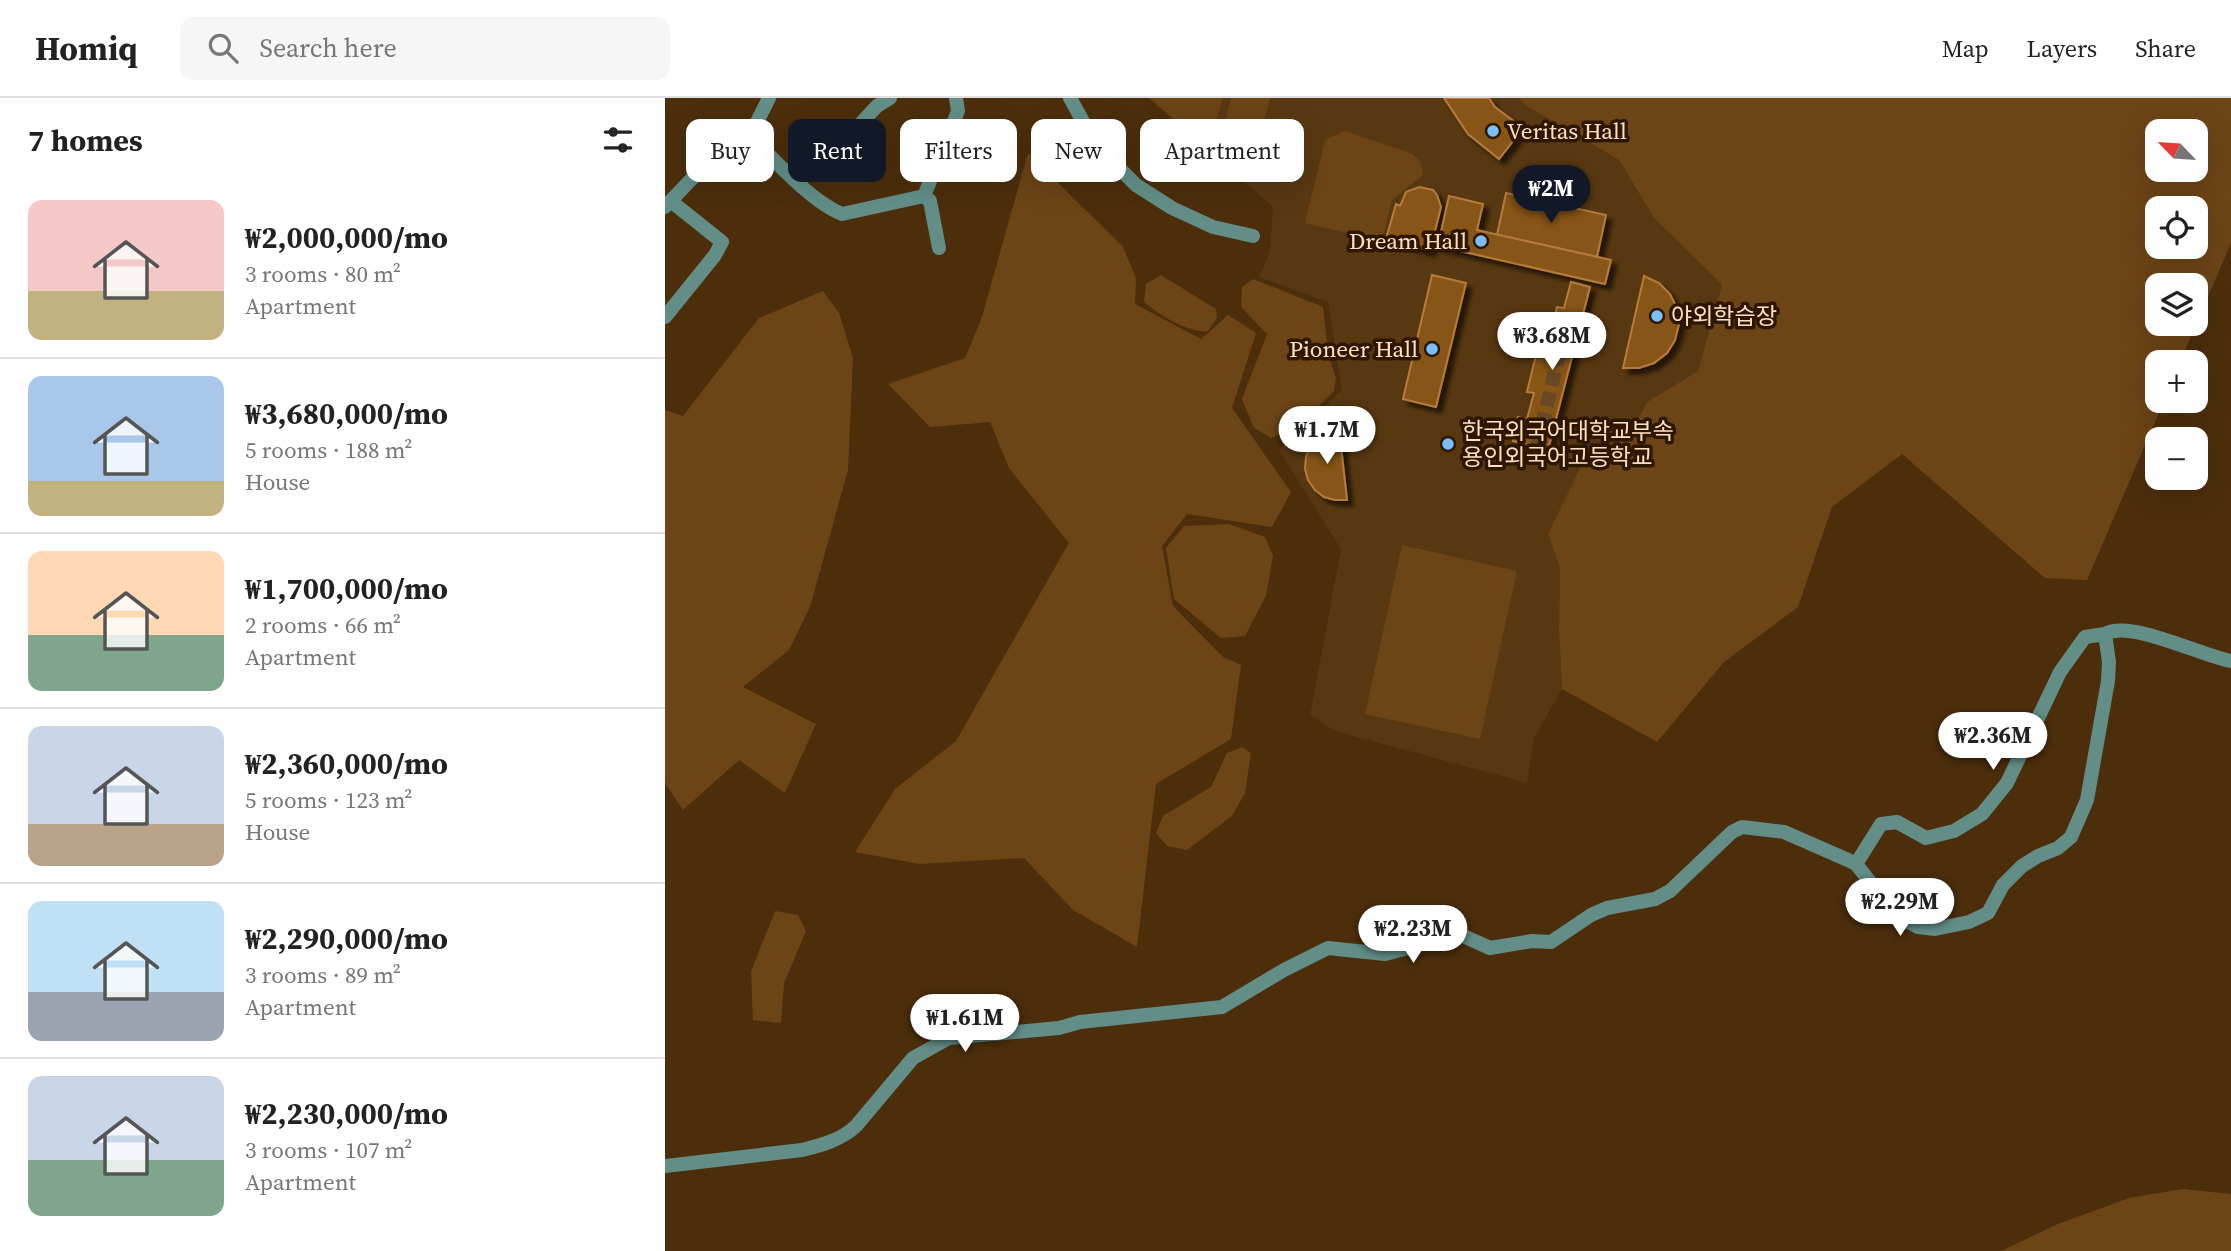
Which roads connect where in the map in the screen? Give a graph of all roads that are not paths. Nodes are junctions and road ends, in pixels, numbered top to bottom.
1 (769, 98) edge
2 (890, 98) edge
3 (956, 98) edge
4 (1070, 98) edge
5 (758, 119) edge
6 (865, 119) edge
7 (774, 159) edge
8 (788, 172) edge
9 (690, 182) edge
10 (799, 182) edge
11 (924, 196) junction
12 (669, 205) edge
13 (1253, 236) dead end
14 (939, 247) dead end
15 (665, 317) edge
16 (2105, 634) junction
17 (2231, 661) edge
18 (1856, 864) junction
19 (665, 1166) edge

1 - 5 street
2 - 6 street
3 - 11 street
4 - 13 street
7 - 8 street
9 - 12 street
10 - 11 street
11 - 14 street
12 - 15 street
16 - 17 street
16 - 18 street
16 - 18 street
18 - 19 street

